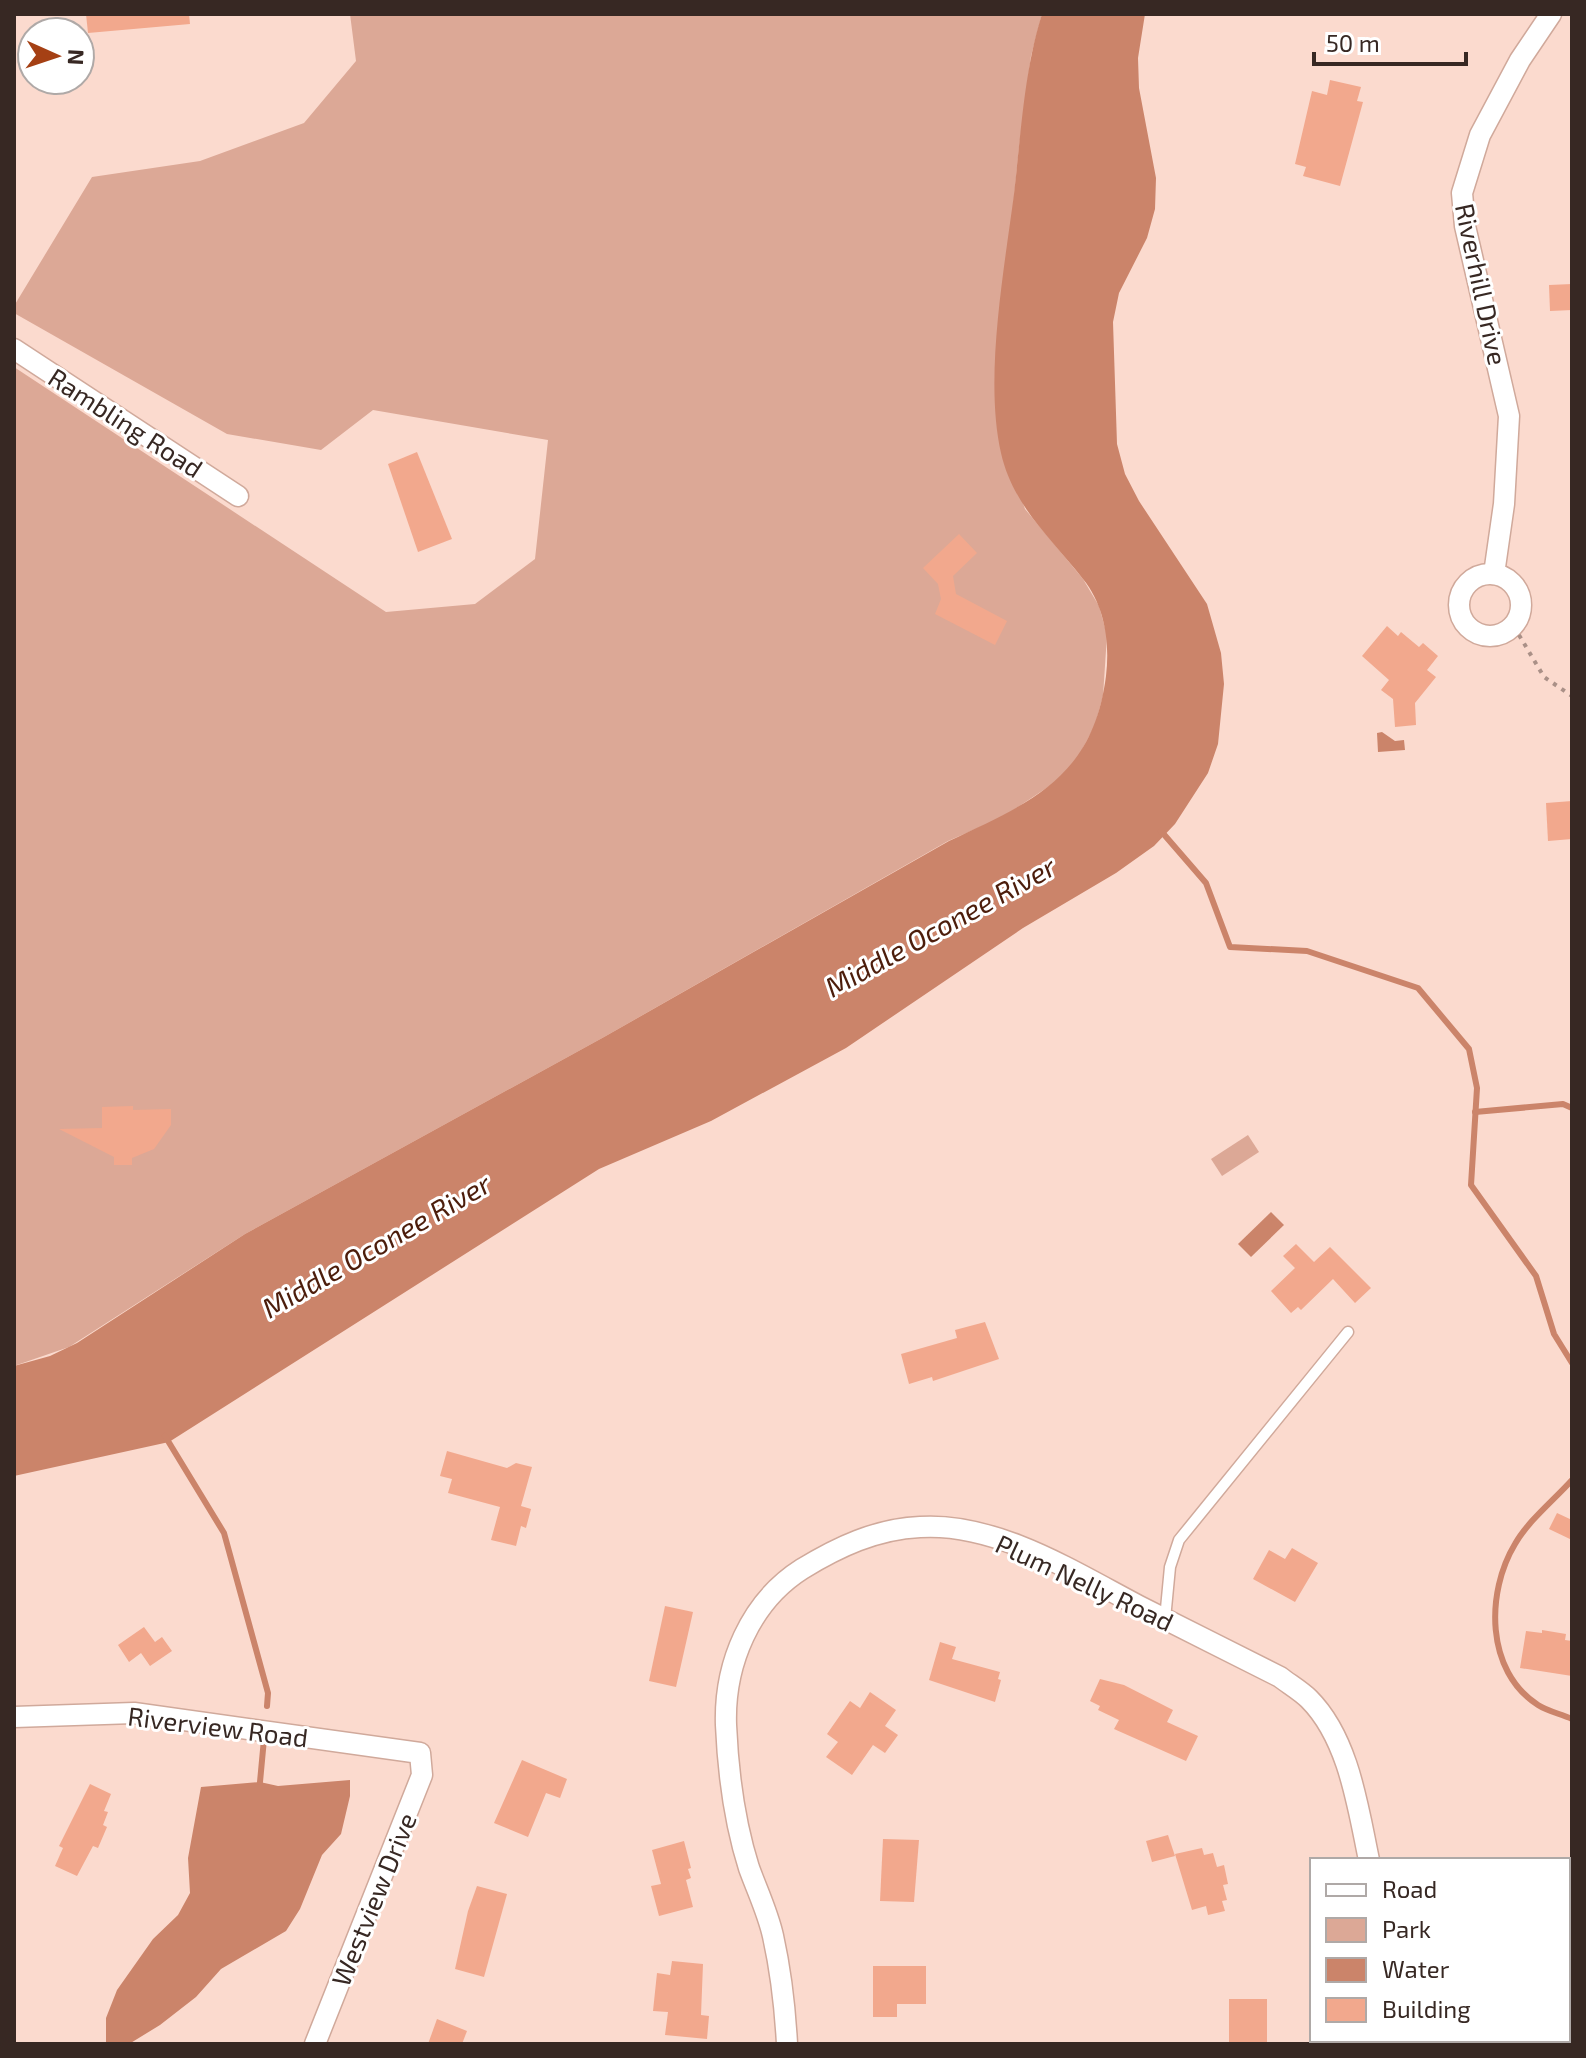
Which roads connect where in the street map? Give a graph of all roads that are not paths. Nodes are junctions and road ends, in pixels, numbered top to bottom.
1 (1551, 14) edge
2 (14, 349) edge
3 (238, 496) dead end
4 (1494, 574) dead end
5 (1348, 1332) dead end
6 (1165, 1619) junction
7 (14, 1717) edge
8 (420, 1753) joint
9 (1369, 1858) edge
10 (315, 2044) edge
11 (787, 2044) edge

1 - 4 street, Riverhill Drive
2 - 3 street, Rambling Road
5 - 6 lane
6 - 9 street, Plum Nelly Road
6 - 11 street, Plum Nelly Road
7 - 8 street, Riverview Road
8 - 10 street, Westview Drive

